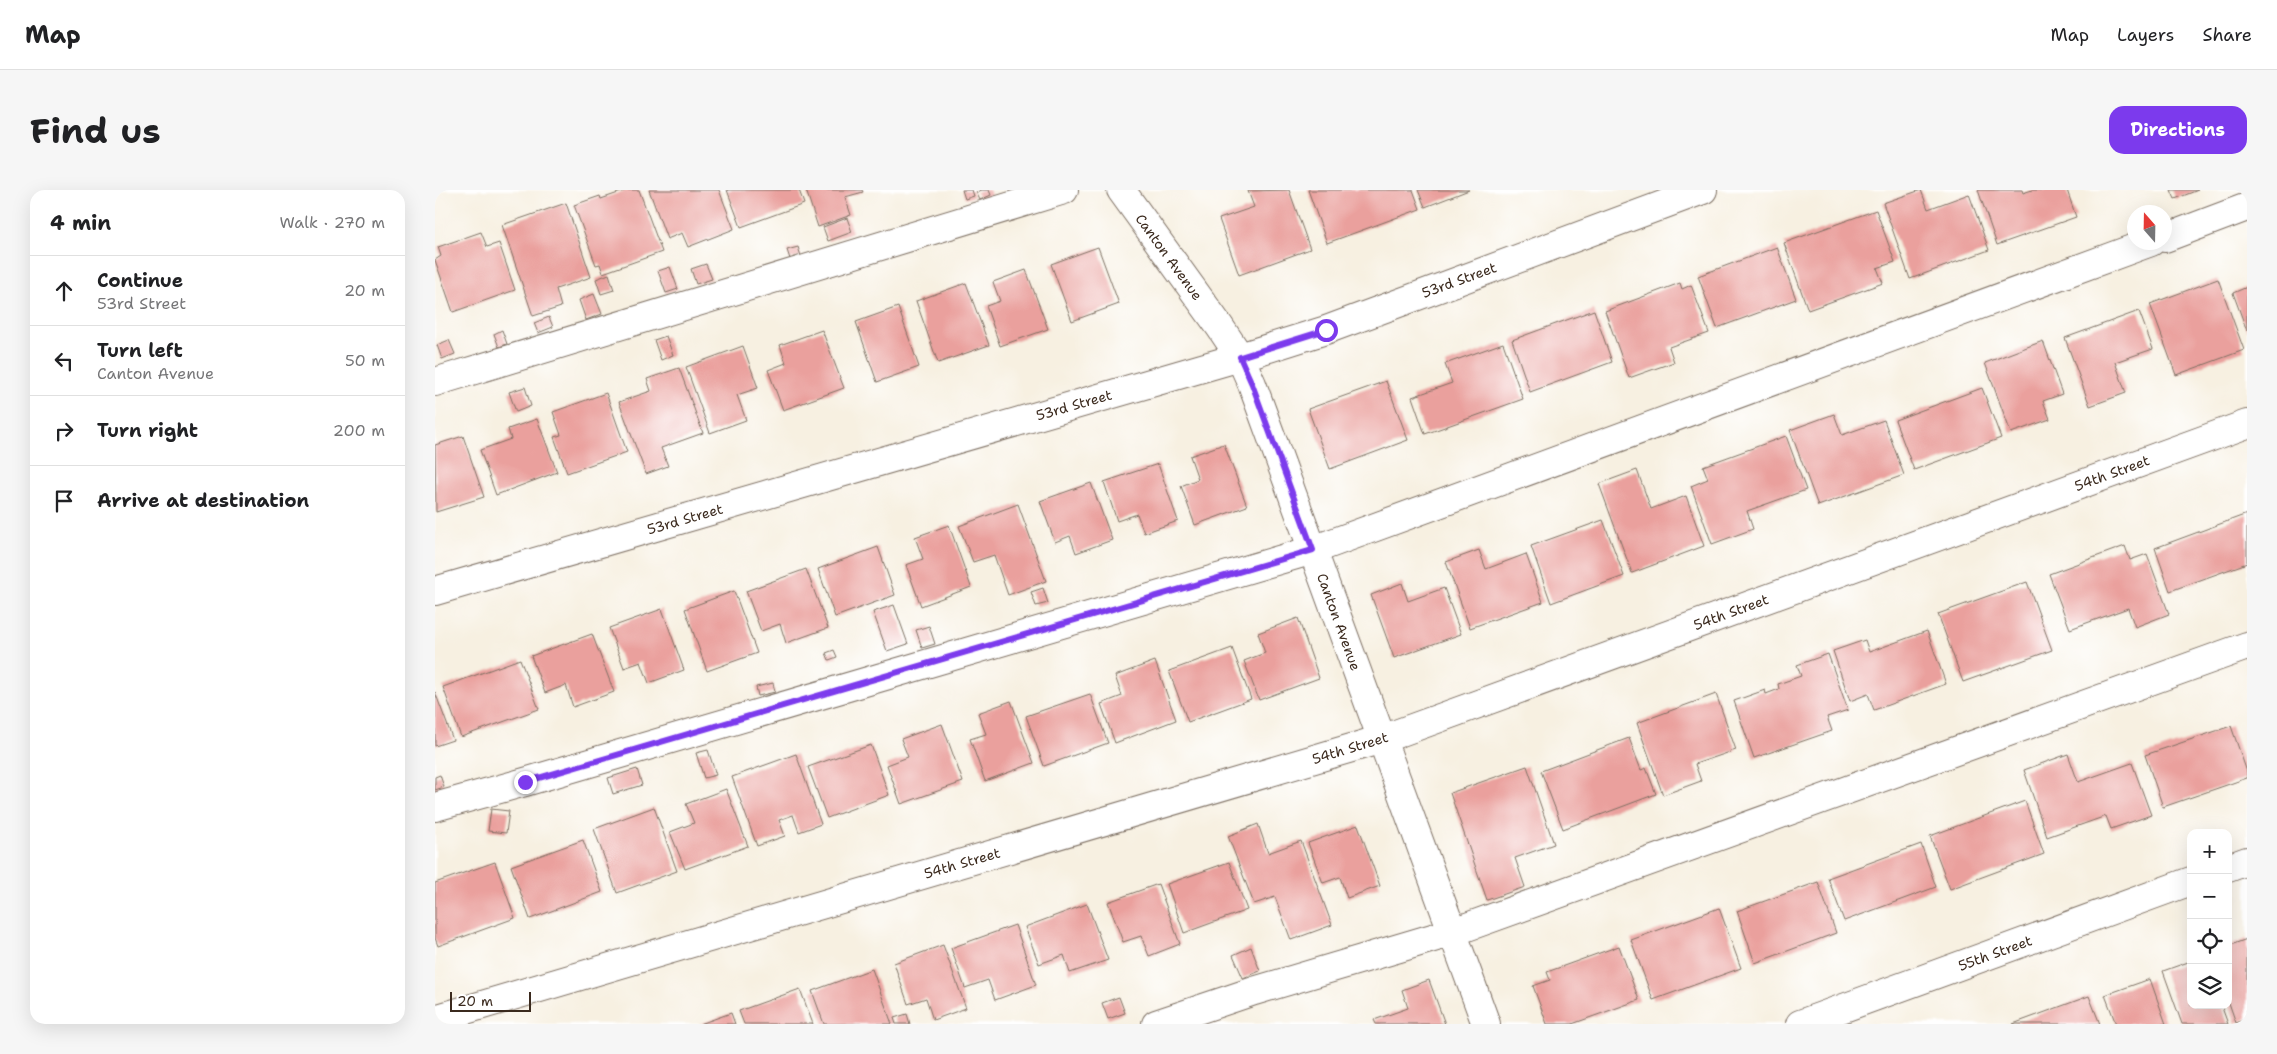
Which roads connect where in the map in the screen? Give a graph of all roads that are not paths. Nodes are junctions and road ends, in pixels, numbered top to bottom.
1 (1064, 190) edge
2 (1121, 190) edge
3 (1703, 190) edge
4 (2247, 207) edge
5 (2172, 235) edge
6 (2129, 250) edge
7 (1240, 357) junction
8 (435, 382) edge
9 (2247, 424) edge
10 (1313, 550) junction
11 (435, 591) edge
12 (2247, 646) edge
13 (1382, 739) junction
14 (435, 807) edge
15 (2247, 861) edge
16 (2232, 867) edge
17 (2187, 882) edge
18 (1453, 932) junction
19 (435, 1019) edge
20 (1156, 1024) edge
21 (1486, 1024) edge
22 (1800, 1024) edge

1 - 8 street
2 - 7 street, Canton Avenue
3 - 7 street, 53rd Street
4 - 5 street
6 - 10 street
7 - 10 street, Canton Avenue
7 - 11 street, 53rd Street
9 - 13 street, 54th Street
10 - 13 street, Canton Avenue
10 - 14 street
12 - 18 street
13 - 18 street, Canton Avenue
13 - 19 street, 54th Street
15 - 16 street
17 - 22 street, 55th Street
18 - 20 street
18 - 21 street, Canton Avenue

